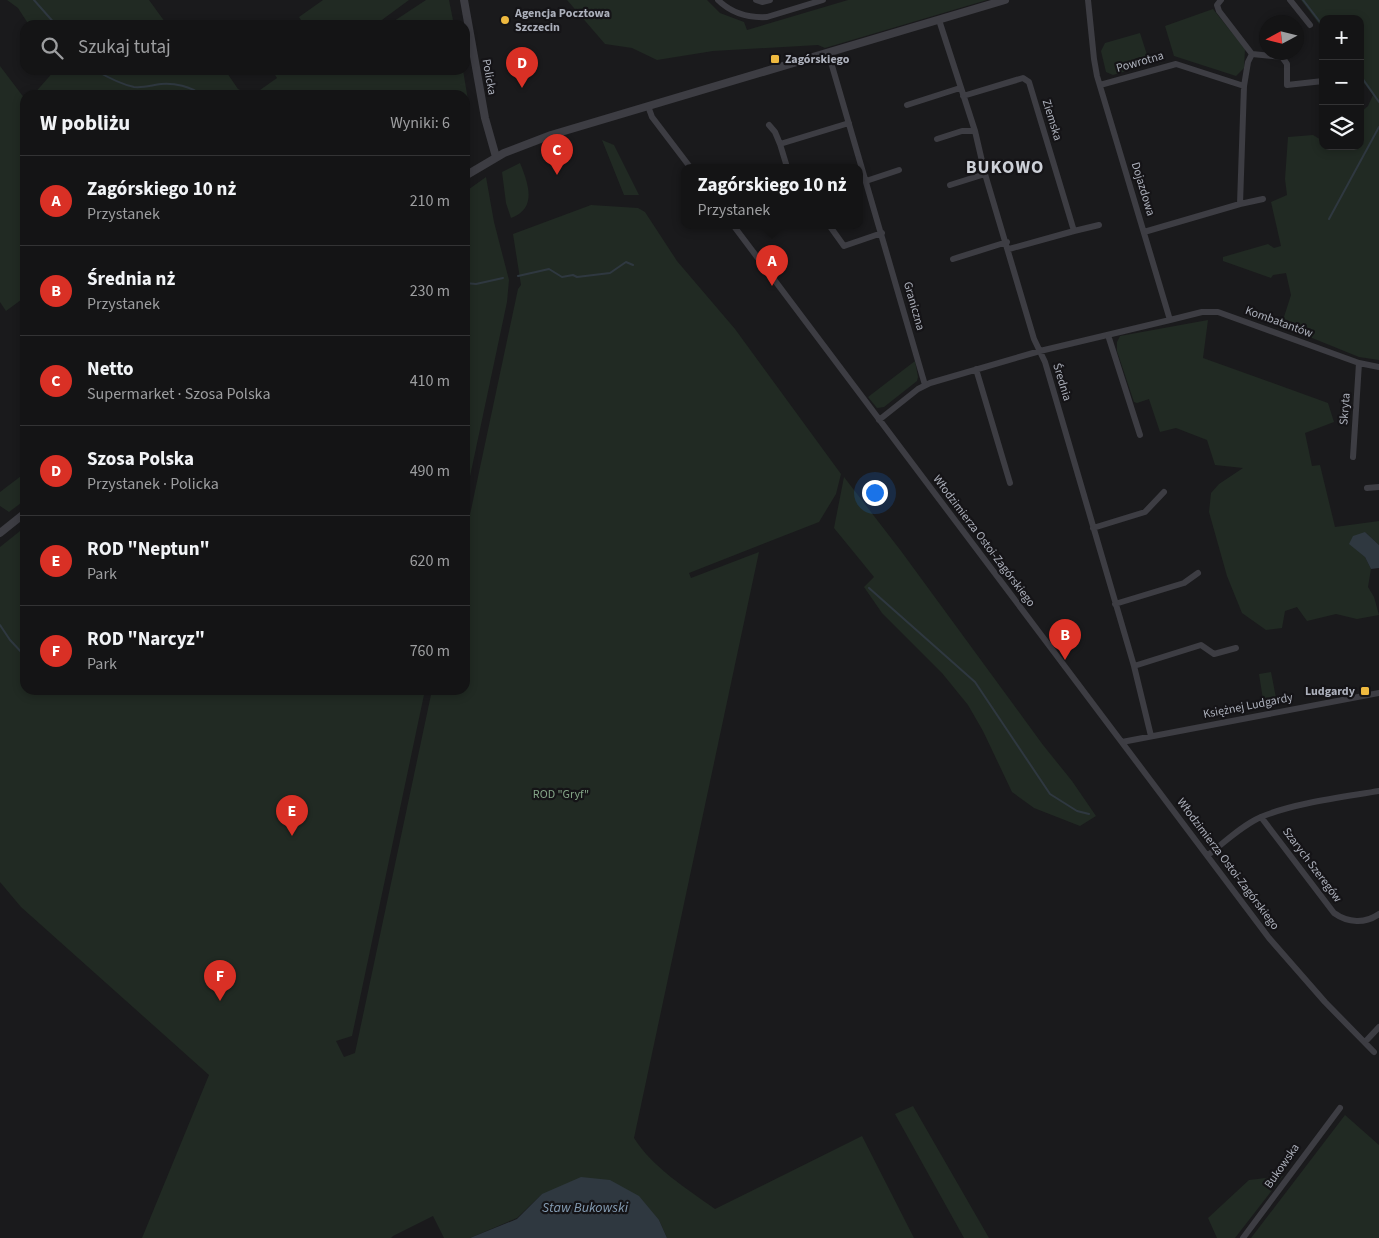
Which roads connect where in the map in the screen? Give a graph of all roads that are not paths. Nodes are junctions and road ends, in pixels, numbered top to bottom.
1 (464, 0) edge
2 (718, 0) edge
3 (756, 0) edge
4 (770, 0) edge
5 (796, 0) edge
6 (823, 0) edge
7 (1005, 0) edge
8 (1088, 0) edge
9 (1221, 0) edge
10 (1290, 0) edge
11 (798, 8) junction
12 (468, 20) edge
13 (939, 20) junction
14 (1310, 25) dead end
15 (470, 34) edge
16 (828, 52) junction
17 (1252, 54) junction
18 (1319, 81) edge
19 (1100, 85) junction
20 (1244, 86) junction
21 (960, 88) junction
22 (963, 96) junction
23 (907, 105) dead end
24 (648, 106) junction
25 (849, 123) junction
26 (769, 124) dead end
27 (975, 131) junction
28 (936, 139) dead end
29 (780, 144) junction
30 (496, 157) junction
31 (688, 164) edge
32 (786, 164) edge
33 (861, 164) edge
34 (899, 170) dead end
35 (863, 171) edge
36 (470, 173) edge
37 (985, 174) junction
38 (866, 181) junction
39 (950, 185) dead end
40 (1263, 199) dead end
41 (1240, 204) junction
42 (1099, 226) dead end
43 (736, 229) edge
44 (832, 229) edge
45 (1074, 231) junction
46 (1144, 232) junction
47 (882, 233) junction
48 (1008, 245) junction
49 (953, 259) dead end
50 (1170, 320) junction
51 (1108, 335) junction
52 (1040, 352) junction
53 (1359, 363) junction
54 (1379, 367) edge
55 (976, 370) junction
56 (925, 385) junction
57 (879, 420) junction
58 (1140, 435) dead end
59 (1353, 457) dead end
60 (1010, 483) dead end
61 (1379, 487) edge
62 (1366, 488) dead end
63 (1164, 492) dead end
64 (20, 517) edge
65 (1093, 528) junction
66 (0, 533) edge
67 (1198, 572) dead end
68 (1115, 604) junction
69 (1236, 648) dead end
70 (1134, 666) junction
71 (1379, 693) edge
72 (1151, 736) junction
73 (1122, 742) junction
74 (1379, 791) edge
75 (1261, 817) junction
76 (1208, 855) junction
77 (1379, 914) edge
78 (1379, 1027) edge
79 (1365, 1042) junction
80 (1374, 1052) dead end
81 (1340, 1108) dead end
82 (1243, 1238) edge

1 - 12 street, Policka
2 - 11 street
3 - 4 street
5 - 11 street
6 - 11 street
7 - 13 street
8 - 19 street, Dojazdowa
9 - 17 street
10 - 14 street
13 - 16 street
13 - 21 street, Średnia
15 - 30 street, Policka
16 - 24 street
16 - 25 street, Graniczna
17 - 18 street
17 - 20 street
19 - 20 street, Powrotna
19 - 46 street, Dojazdowa
20 - 41 street
21 - 22 street, Średnia
21 - 23 street
22 - 27 street, Średnia
22 - 45 street, Ziemska
24 - 30 street
24 - 31 street
25 - 29 street
25 - 33 street, Graniczna
26 - 29 street
27 - 28 street
27 - 37 street, Średnia
29 - 32 street
30 - 36 street
34 - 38 street
35 - 38 street, Graniczna
37 - 39 street
37 - 48 street, Średnia
38 - 47 street, Graniczna
40 - 41 street
41 - 46 street
42 - 45 street
43 - 57 street, Włodzimierza Ostoi-Zagórskiego
44 - 47 street
45 - 48 street
46 - 50 street, Dojazdowa
47 - 56 street, Graniczna
48 - 49 street
48 - 52 street, Średnia
50 - 51 street
50 - 53 street, Kombatantów
51 - 52 street
51 - 58 street
52 - 55 street
52 - 65 street, Średnia
53 - 54 street, Kombatantów
53 - 59 street, Skryta
55 - 56 street
55 - 60 street
56 - 57 street
57 - 73 street, Włodzimierza Ostoi-Zagórskiego
61 - 62 street
63 - 65 street
64 - 66 street
65 - 68 street, Średnia
67 - 68 street
68 - 70 street, Średnia
69 - 70 street
70 - 72 street, Średnia
71 - 72 street, Księżnej Ludgardy
72 - 73 street, Księżnej Ludgardy
73 - 76 street, Włodzimierza Ostoi-Zagórskiego
74 - 75 street
75 - 76 street
75 - 77 street, Szarych Szeregów
76 - 79 street, Włodzimierza Ostoi-Zagórskiego
78 - 79 street
79 - 80 street, Włodzimierza Ostoi-Zagórskiego
81 - 82 street, Bukowska

